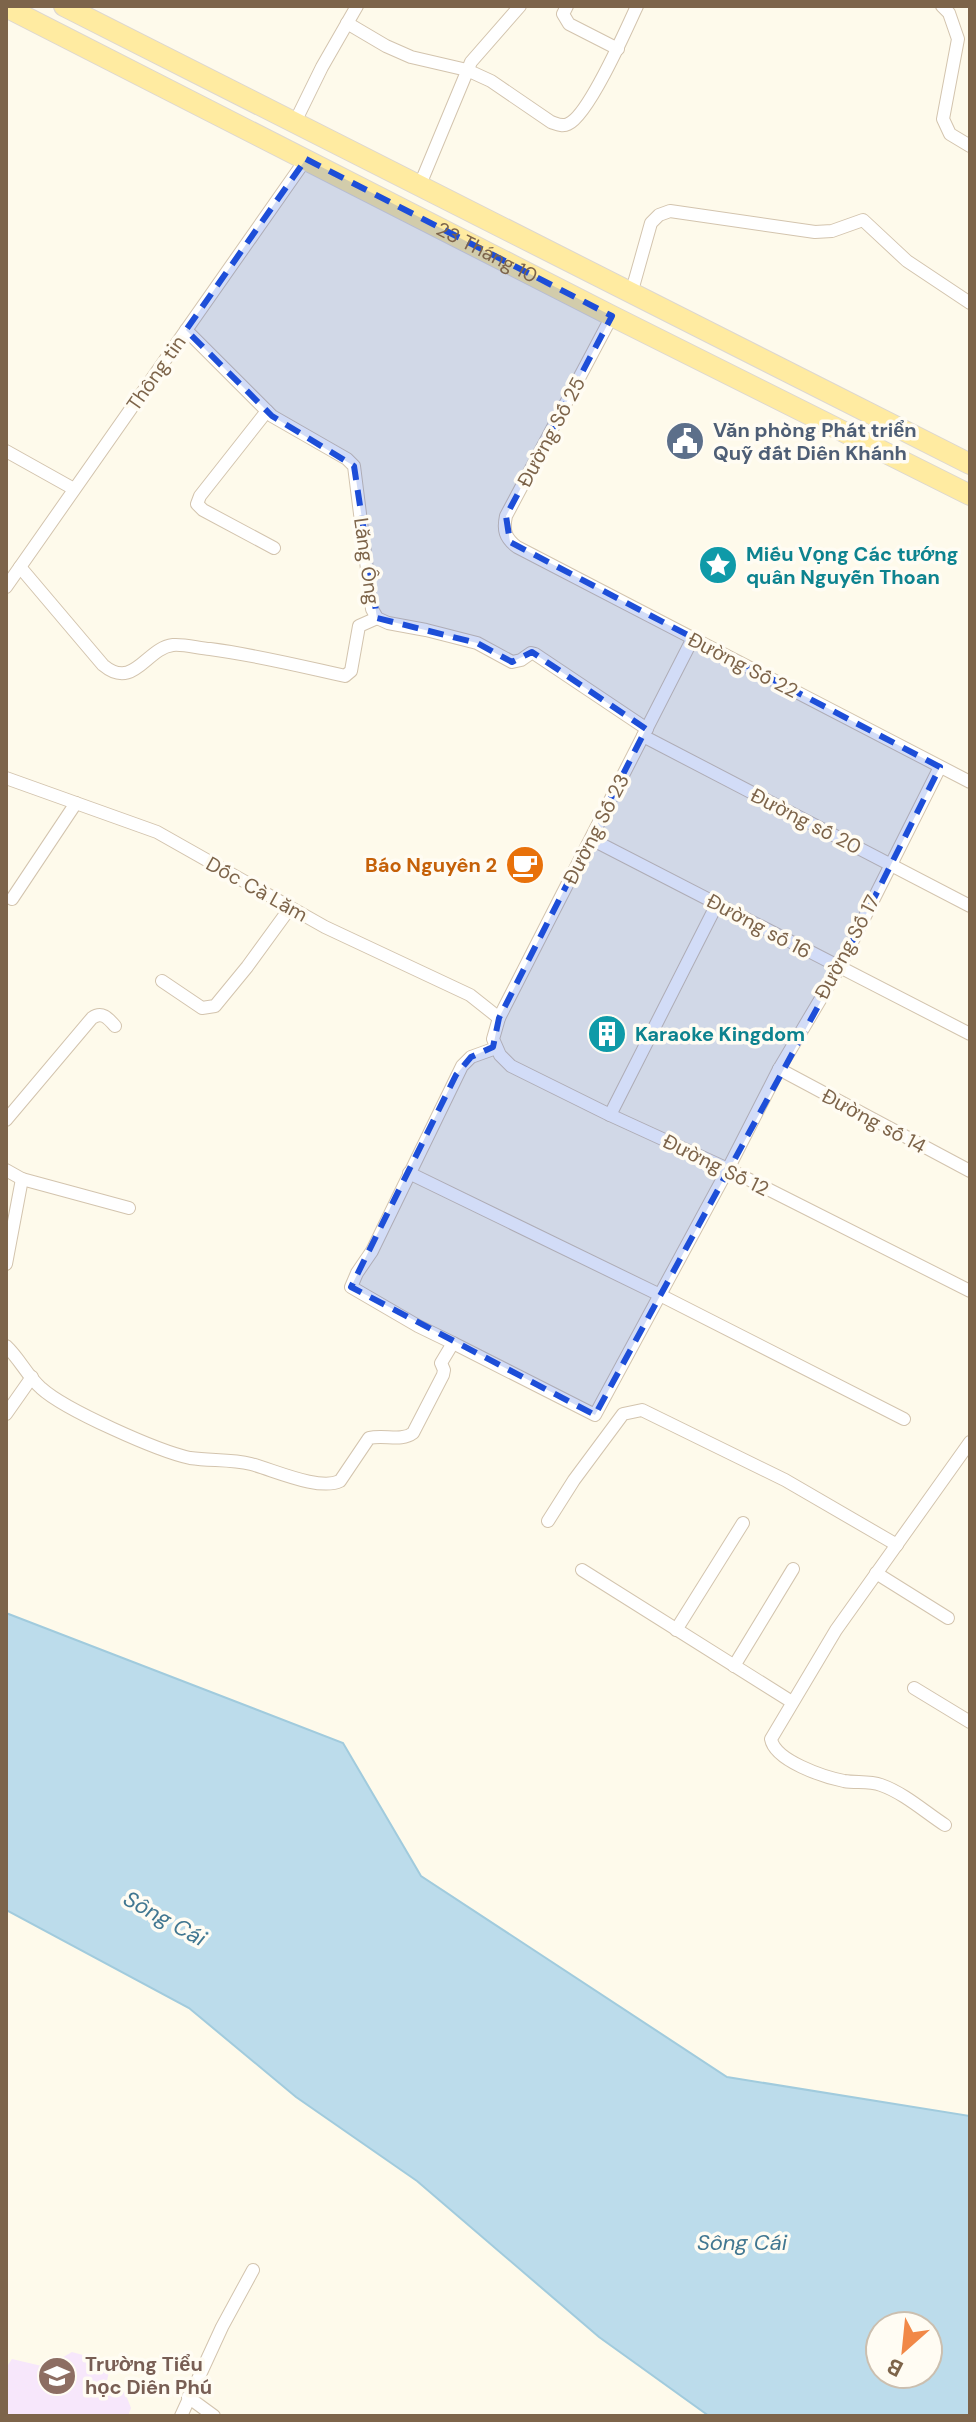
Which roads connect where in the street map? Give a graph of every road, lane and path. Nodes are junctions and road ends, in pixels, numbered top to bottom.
1 (64, 6) edge
2 (357, 6) edge
3 (520, 6) edge
4 (567, 6) edge
5 (637, 6) edge
6 (942, 6) edge
7 (6, 7) edge
8 (347, 23) junction
9 (618, 49) junction
10 (467, 70) junction
11 (295, 122) junction
12 (970, 146) edge
13 (306, 159) junction
14 (419, 187) junction
15 (631, 294) junction
16 (970, 303) edge
17 (612, 316) junction
18 (186, 330) junction
19 (267, 411) junction
20 (6, 451) edge
21 (970, 464) edge
22 (74, 489) junction
23 (970, 495) edge
24 (517, 547) joint
25 (274, 548) dead end
26 (20, 567) junction
27 (6, 587) edge
28 (377, 618) junction
29 (692, 640) junction
30 (645, 732) junction
31 (940, 767) junction
32 (6, 778) edge
33 (970, 782) edge
34 (76, 803) junction
35 (591, 839) junction
36 (890, 864) junction
37 (12, 899) dead end
38 (717, 904) junction
39 (970, 906) edge
40 (290, 908) junction
41 (839, 968) junction
42 (162, 981) dead end
43 (499, 1018) junction
44 (115, 1026) dead end
45 (970, 1034) edge
46 (496, 1048) junction
47 (779, 1069) junction
48 (610, 1115) junction
49 (6, 1120) edge
50 (728, 1169) junction
51 (6, 1170) edge
52 (970, 1171) edge
53 (409, 1173) junction
54 (22, 1179) junction
55 (129, 1208) dead end
56 (6, 1264) edge
57 (970, 1291) edge
58 (660, 1295) junction
59 (453, 1343) junction
60 (6, 1346) edge
61 (32, 1377) junction
62 (6, 1414) edge
63 (904, 1419) dead end
64 (970, 1442) edge
65 (548, 1521) dead end
66 (743, 1523) dead end
67 (897, 1545) junction
68 (793, 1569) dead end
69 (582, 1570) dead end
70 (876, 1573) junction
71 (948, 1618) dead end
72 (676, 1630) junction
73 (734, 1666) junction
74 (914, 1688) dead end
75 (792, 1702) junction
76 (970, 1722) edge
77 (945, 1825) dead end
78 (253, 2270) dead end
79 (188, 2397) junction
80 (181, 2416) edge
81 (214, 2416) edge

1 - 11 main road, 23 Tháng 10
2 - 8 street
3 - 10 street
4 - 9 street
5 - 9 street
6 - 12 street
7 - 13 main road, 23 Tháng 10
8 - 10 street
8 - 11 street
9 - 10 street
10 - 14 street
11 - 14 main road, 23 Tháng 10
13 - 17 main road, 23 Tháng 10
13 - 18 street, Thông tin
14 - 15 main road, 23 Tháng 10
15 - 16 street
15 - 21 main road, 23 Tháng 10
17 - 23 main road, 23 Tháng 10
17 - 24 street, Đường Số 25
18 - 19 street, Lăng Ông
18 - 22 street, Thông tin
19 - 25 street
19 - 28 street, Lăng Ông
20 - 22 street
22 - 26 street, Thông tin
24 - 29 street, Đường Số 22
26 - 27 street, Thông tin
26 - 28 street
28 - 30 street, Lăng Ông
29 - 30 street, Đường Số 23
29 - 31 street, Đường Số 22
30 - 35 street, Đường Số 23
30 - 36 street, Đường số 20
31 - 33 street, Đường Số 22
31 - 36 street, Đường Số 17
32 - 34 street, Dốc Cà Lăm
34 - 37 street
34 - 40 street, Dốc Cà Lăm
35 - 38 street, Đường số 16
35 - 43 street, Đường Số 23
36 - 39 street, Đường số 20
36 - 41 street, Đường Số 17
38 - 41 street, Đường số 16
38 - 48 street
40 - 42 street
40 - 43 street, Dốc Cà Lăm
41 - 45 street, Đường số 16
41 - 47 street, Đường Số 17
43 - 46 street
44 - 49 street
46 - 48 street, Đường Số 12
46 - 53 street
47 - 50 street, Đường Số 17
47 - 52 street, Đường số 14
48 - 50 street, Đường Số 12
50 - 57 street, Đường Số 12
50 - 58 street, Đường Số 17
51 - 54 street
53 - 58 street
53 - 59 street
54 - 55 street
54 - 56 street
58 - 59 street, Đường Số 17
58 - 63 street
59 - 61 street
60 - 61 street
61 - 62 street
64 - 67 street
65 - 67 street
66 - 72 street
67 - 70 street
68 - 73 street
69 - 72 street
70 - 71 street
70 - 75 street
72 - 73 street
73 - 75 street
74 - 76 street
75 - 77 street
78 - 79 street
79 - 80 street
79 - 81 street

